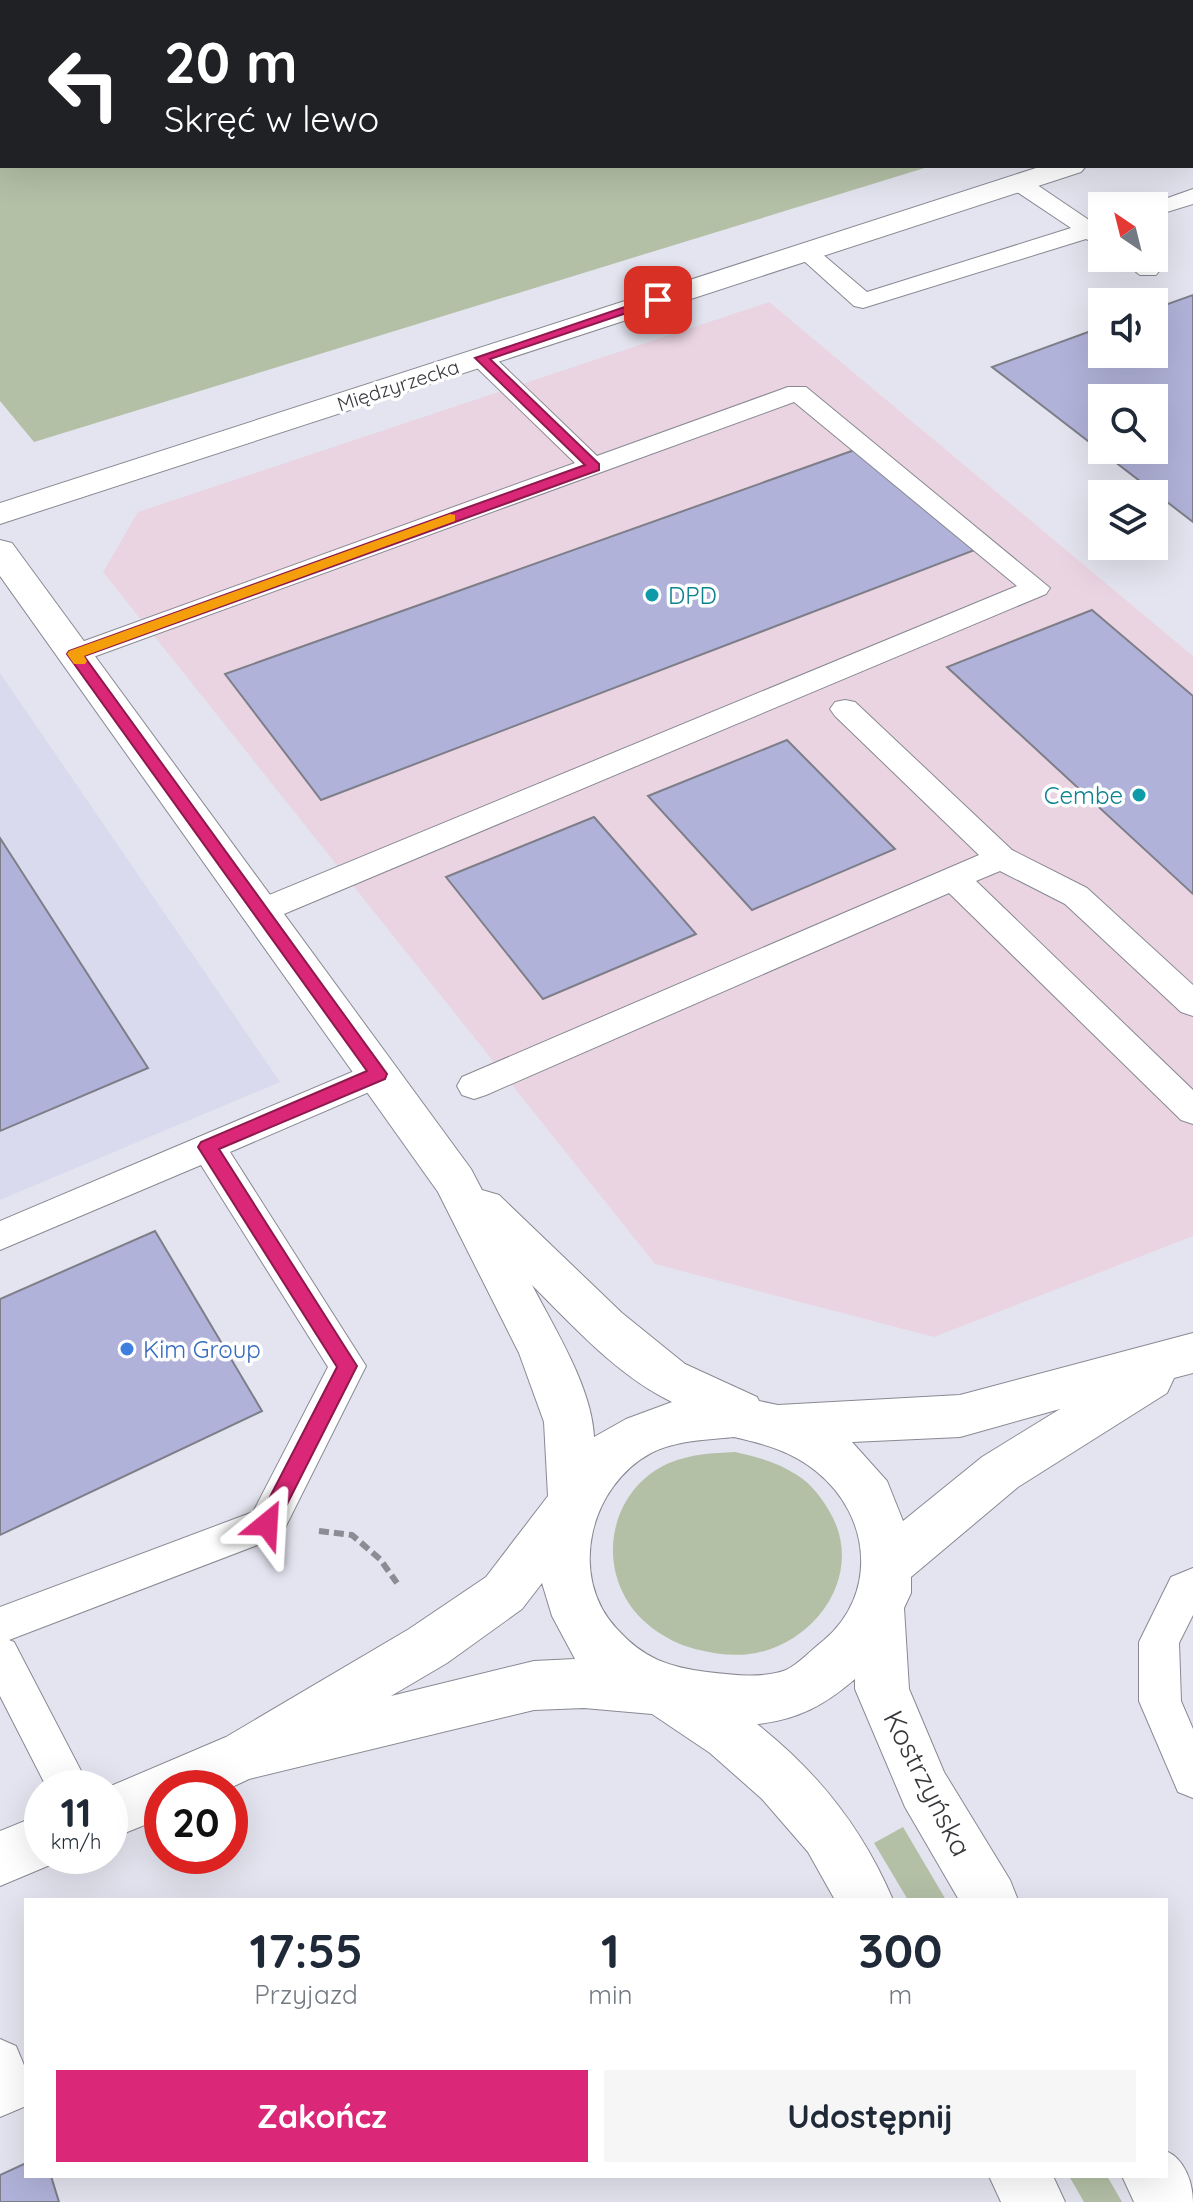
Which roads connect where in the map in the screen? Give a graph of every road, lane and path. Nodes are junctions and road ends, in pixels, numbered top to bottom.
1 (1065, 168) edge
2 (1019, 183) junction
3 (1193, 196) edge
4 (1168, 204) edge
5 (1088, 226) edge
6 (1088, 235) edge
7 (806, 252) junction
8 (481, 358) junction
9 (594, 467) junction
10 (0, 514) edge
11 (0, 551) edge
12 (75, 654) junction
13 (845, 709) dead end
14 (1001, 858) junction
15 (953, 878) junction
16 (261, 911) junction
17 (1193, 1004) edge
18 (378, 1074) junction
19 (474, 1086) dead end
20 (1193, 1111) edge
21 (208, 1147) junction
22 (455, 1181) junction
23 (0, 1236) edge
24 (1193, 1353) edge
25 (765, 1421) junction
26 (573, 1502) junction
27 (267, 1524) junction
28 (397, 1583) dead end
29 (1193, 1586) edge
30 (885, 1588) junction
31 (0, 1625) edge
32 (0, 1655) edge
33 (661, 1690) junction
34 (245, 1755) junction
35 (60, 1770) edge
36 (210, 1770) edge
37 (1193, 1778) edge
38 (24, 1849) edge
39 (0, 1859) edge
40 (864, 1898) edge
41 (989, 1898) edge
42 (0, 2062) edge
43 (0, 2094) edge
44 (1021, 2178) edge
45 (1154, 2178) edge
46 (1034, 2202) edge
47 (1169, 2202) edge

1 - 2 street, Międzyrzecka
2 - 5 lane
2 - 7 street, Międzyrzecka
3 - 4 lane
6 - 7 lane
7 - 8 street, Międzyrzecka
8 - 9 lane
8 - 10 street, Międzyrzecka
9 - 12 lane
9 - 16 lane
11 - 12 street
12 - 16 street
13 - 14 lane
14 - 15 lane
14 - 17 lane
15 - 19 lane
15 - 20 lane
16 - 18 street
18 - 21 lane
18 - 22 street
21 - 23 lane
21 - 27 lane
22 - 25 street, Kostrzyńska
22 - 26 street
24 - 25 street
24 - 30 street
25 - 26 street
25 - 30 street, Kostrzyńska
26 - 33 street
26 - 34 street
27 - 28 path
27 - 31 lane
29 - 37 lane
30 - 33 street
30 - 41 street, Kostrzyńska
32 - 35 lane
33 - 34 street
33 - 40 street
34 - 36 street
38 - 39 street
42 - 43 lane
44 - 46 street
45 - 47 street

